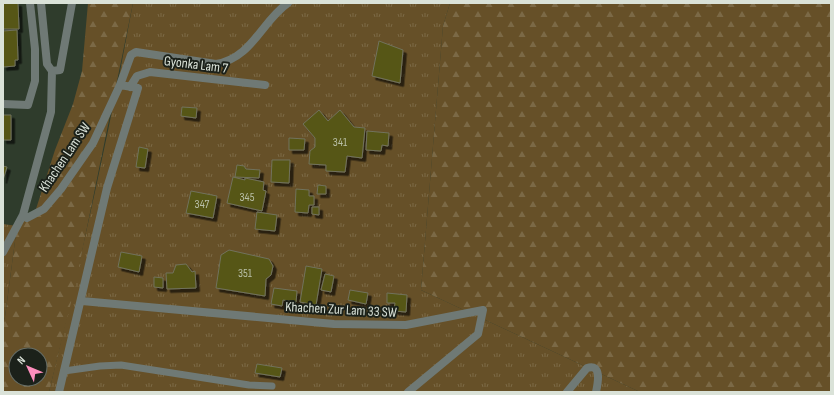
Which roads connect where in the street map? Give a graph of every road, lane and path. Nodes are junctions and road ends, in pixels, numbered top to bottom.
1 (30, 3) edge
2 (41, 3) edge
3 (72, 3) edge
4 (288, 3) edge
5 (52, 71) junction
6 (120, 85) junction
7 (265, 85) dead end
8 (130, 87) junction
9 (3, 104) edge
10 (22, 215) junction
11 (3, 252) edge
12 (82, 301) junction
13 (64, 371) junction
14 (272, 386) dead end
15 (59, 392) edge
16 (408, 392) edge
17 (567, 392) edge
18 (596, 392) edge

1 - 9 street
2 - 5 street, Khachen Lam SW
3 - 5 street
4 - 6 street
5 - 10 street, Khachen Lam SW
6 - 8 street
6 - 10 street, Khachen Lam SW
7 - 8 street, Gyonka Lam 7
8 - 12 street
10 - 11 street
12 - 13 street
12 - 16 street, Khachen Zur Lam 33 SW
13 - 14 lane
13 - 15 street
17 - 18 street

